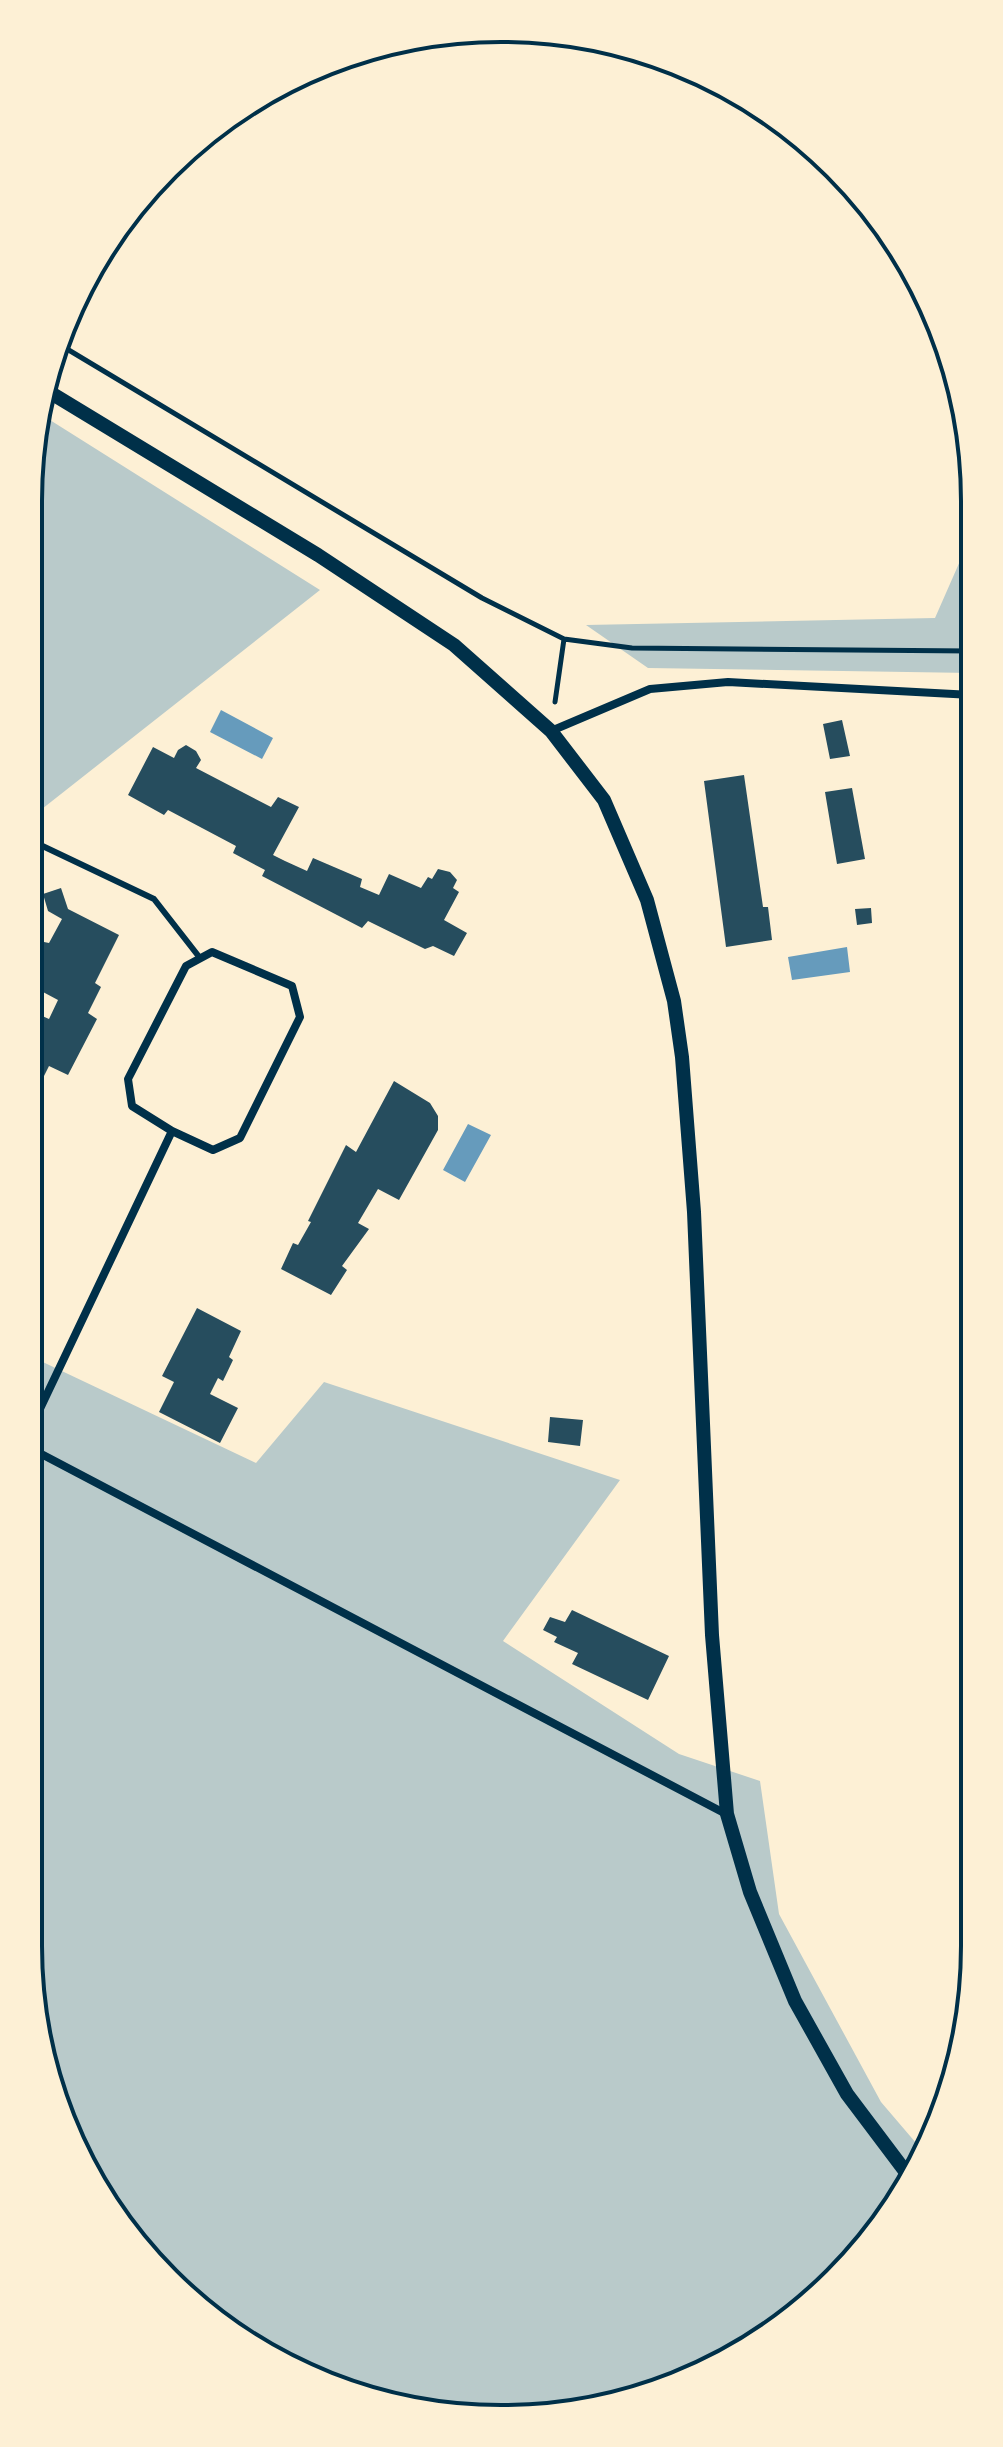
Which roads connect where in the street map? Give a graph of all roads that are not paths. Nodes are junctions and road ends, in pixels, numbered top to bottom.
1 (55, 395) edge
2 (961, 694) edge
3 (551, 731) junction
4 (42, 846) edge
5 (200, 958) junction
6 (172, 1131) junction
7 (42, 1405) edge
8 (42, 1454) edge
9 (727, 1814) junction
10 (903, 2168) edge

1 - 3 street
2 - 3 street
3 - 9 street
4 - 5 lane
5 - 6 street
5 - 6 street
6 - 7 street
8 - 9 street
9 - 10 street

